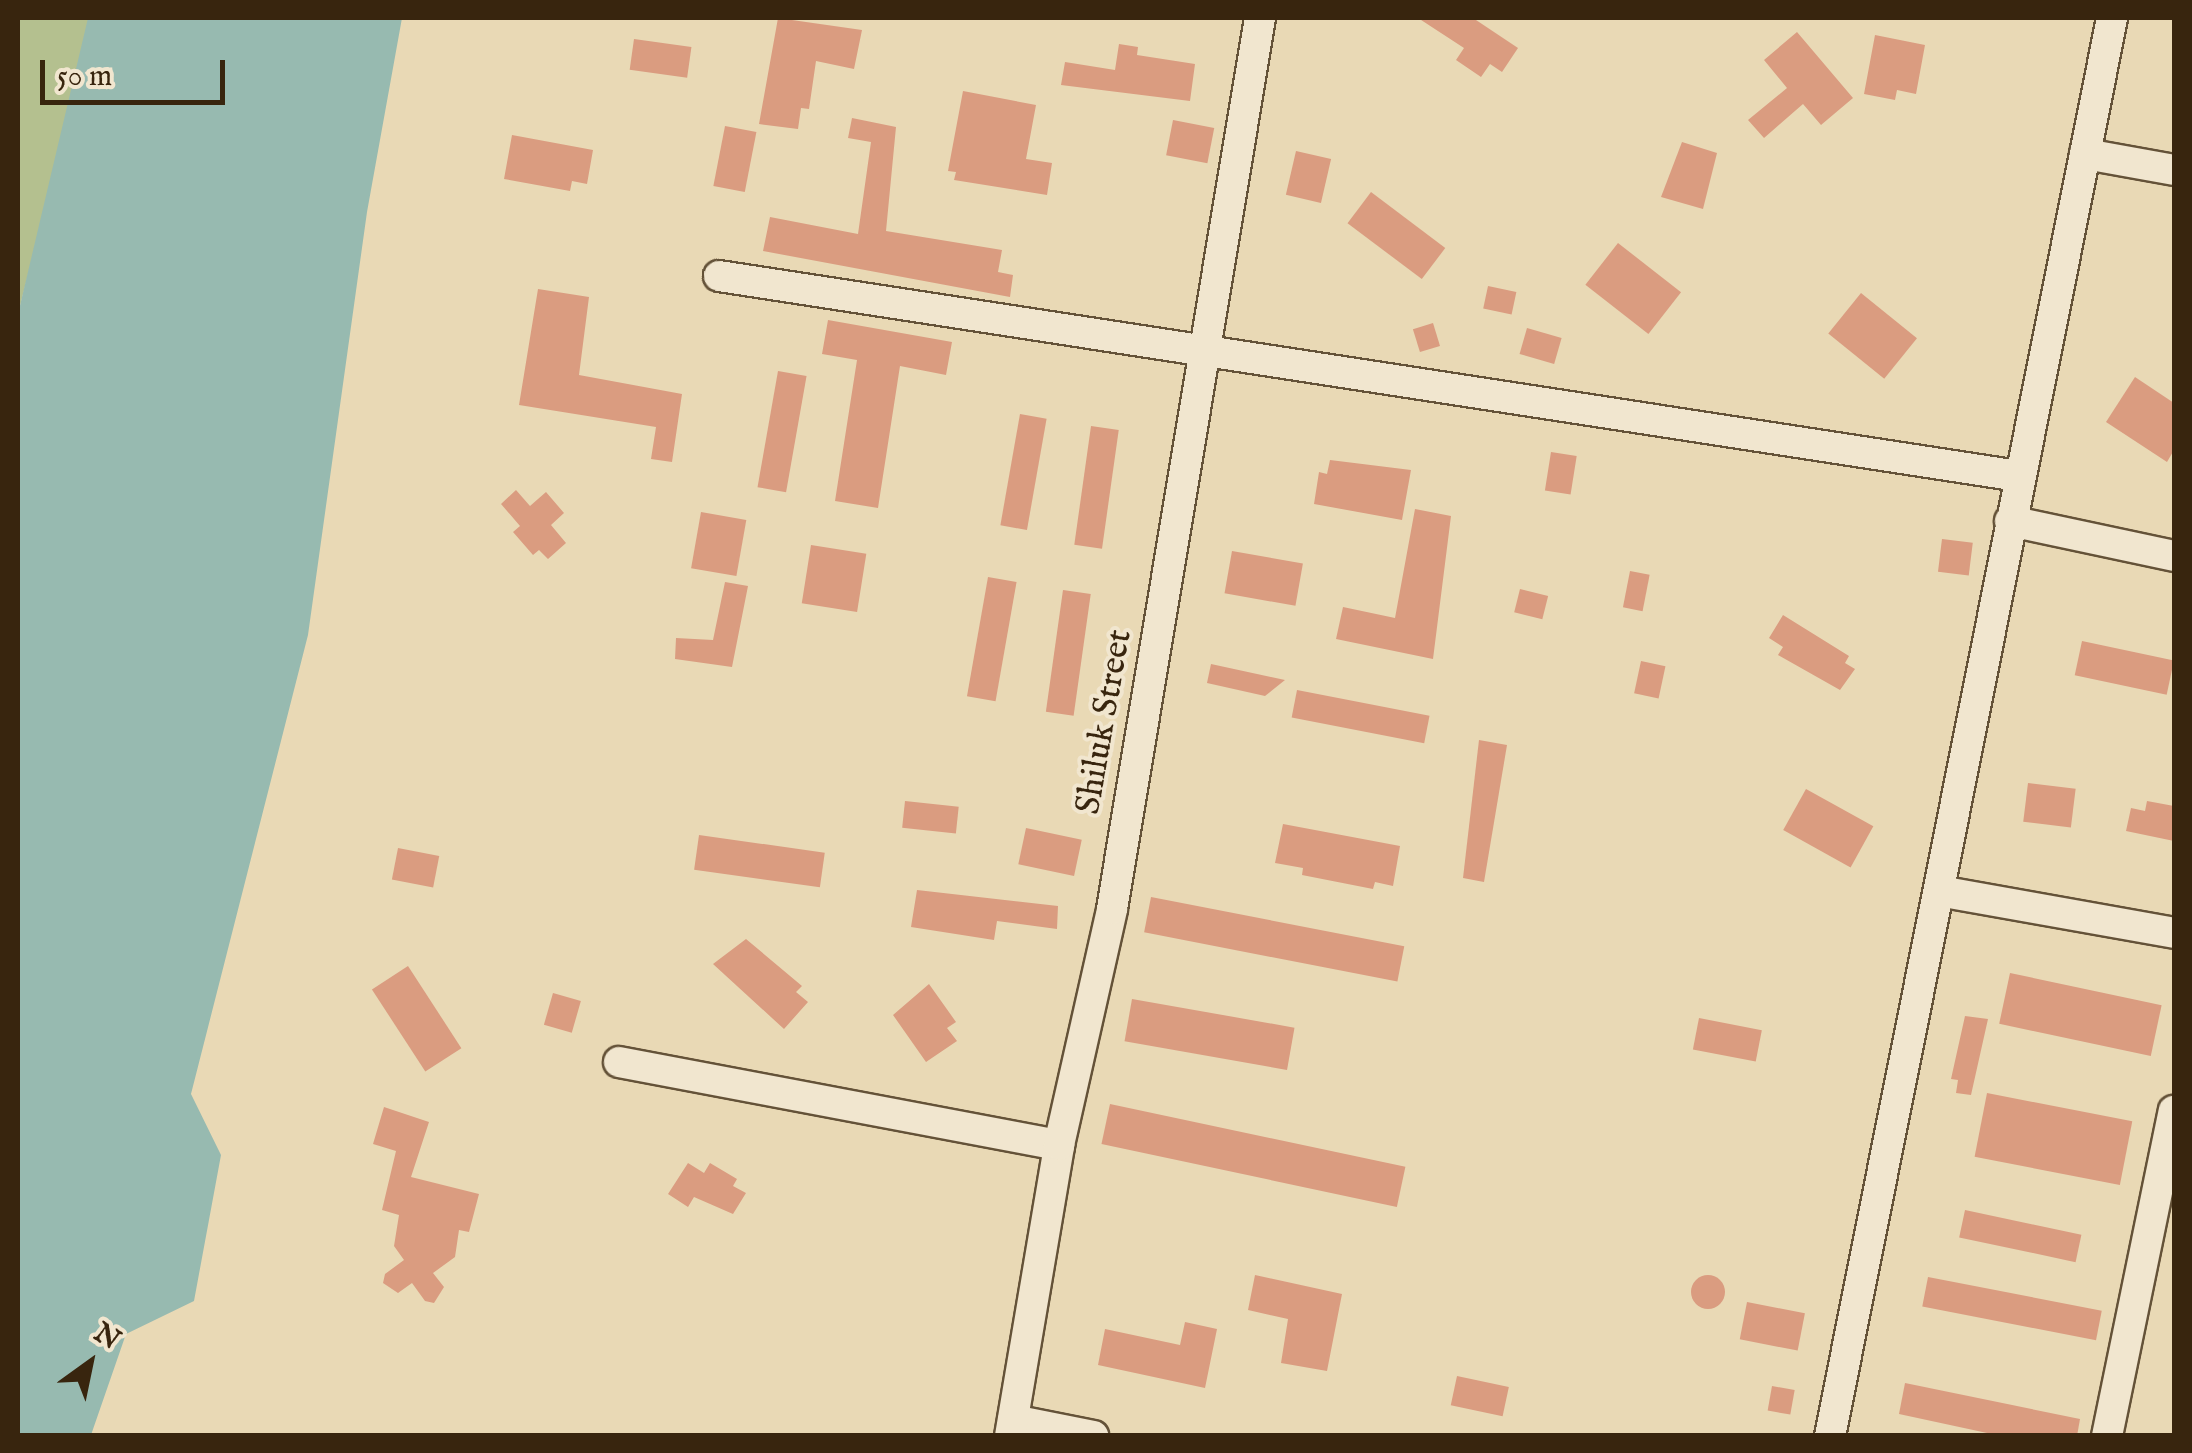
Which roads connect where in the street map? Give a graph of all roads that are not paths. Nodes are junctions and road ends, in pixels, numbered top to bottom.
1 (1260, 18) edge
2 (2112, 18) edge
3 (2085, 154) junction
4 (2174, 170) edge
5 (719, 276) dead end
6 (1206, 349) junction
7 (2020, 476) junction
8 (2010, 521) junction
9 (2174, 556) edge
10 (1939, 892) junction
11 (2174, 932) edge
12 (619, 1062) dead end
13 (2174, 1111) edge
14 (1059, 1144) junction
15 (1011, 1428) edge
16 (1092, 1436) edge
17 (1830, 1436) edge
18 (2107, 1436) edge

1 - 6 street, Shiluk Street
2 - 3 street
3 - 4 street
3 - 7 street
5 - 6 street
6 - 7 street
6 - 14 street, Shiluk Street
7 - 8 street
8 - 9 street
8 - 10 street
10 - 11 street
10 - 17 street
12 - 14 street
13 - 18 street
14 - 15 street, Shiluk Street
15 - 16 street

